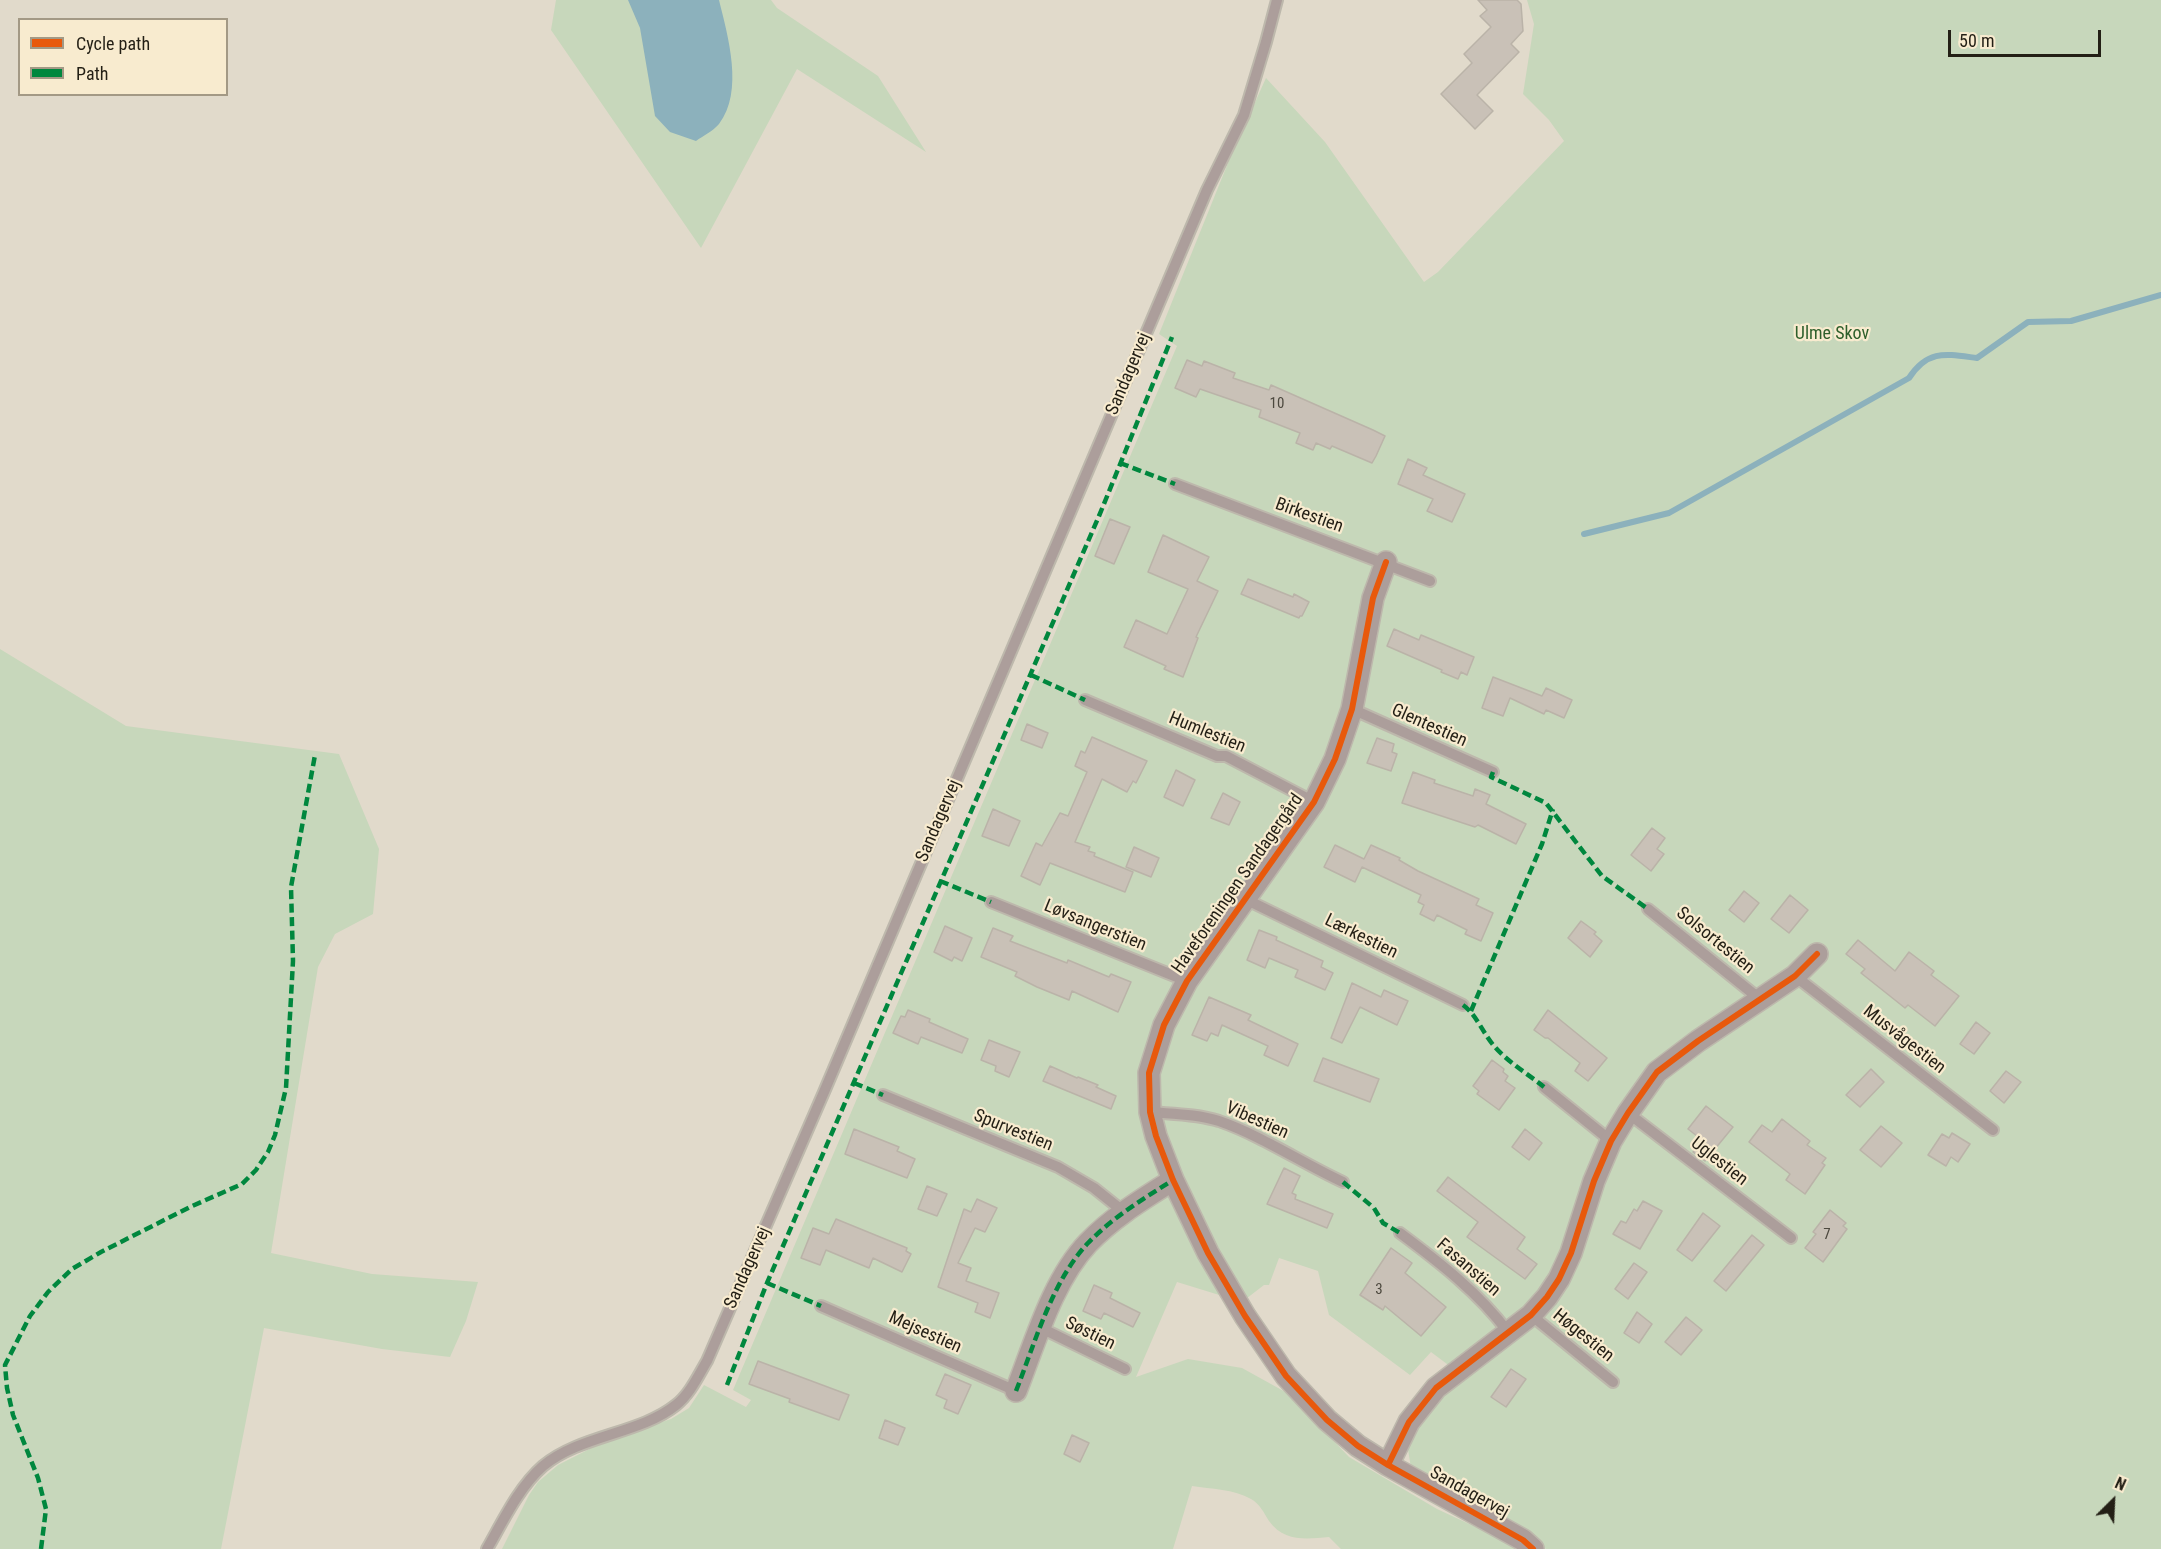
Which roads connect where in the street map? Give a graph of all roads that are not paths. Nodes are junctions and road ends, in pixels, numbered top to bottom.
1 (1277, 0) edge
2 (1174, 484) dead end
3 (1386, 562) junction
4 (1430, 581) dead end
5 (1085, 700) dead end
6 (1352, 709) junction
7 (1493, 772) dead end
8 (1314, 802) junction
9 (1245, 900) junction
10 (992, 902) dead end
11 (1648, 909) dead end
12 (1817, 954) dead end
13 (1795, 976) junction
14 (1187, 981) junction
15 (1761, 1000) junction
16 (1463, 1005) dead end
17 (1544, 1087) dead end
18 (883, 1095) dead end
19 (1150, 1112) junction
20 (1628, 1113) junction
21 (1993, 1130) dead end
22 (1611, 1141) junction
23 (1173, 1180) junction
24 (1343, 1182) dead end
25 (1124, 1212) junction
26 (1400, 1233) dead end
27 (1791, 1238) dead end
28 (821, 1306) dead end
29 (1531, 1315) junction
30 (1041, 1328) junction
31 (1508, 1332) junction
32 (1125, 1369) dead end
33 (1613, 1382) dead end
34 (1016, 1391) joint
35 (1388, 1465) junction
36 (487, 1549) edge
37 (1533, 1549) edge

1 - 36 lane, Sandagervej
2 - 3 lane, Birkestien
3 - 4 lane, Birkestien
3 - 6 street, Haveforeningen Sandagergård
5 - 8 lane, Humlestien
6 - 7 lane, Glentestien
6 - 8 street, Haveforeningen Sandagergård
8 - 9 street, Haveforeningen Sandagergård
9 - 14 street, Haveforeningen Sandagergård
9 - 16 lane, Lærkestien
10 - 14 lane, Løvsangerstien
11 - 15 lane, Solsortestien
12 - 13 street
13 - 15 street
13 - 21 lane, Musvågestien
14 - 19 street, Haveforeningen Sandagergård
15 - 20 street
17 - 22 lane
18 - 25 lane, Spurvestien
19 - 23 street, Haveforeningen Sandagergård
19 - 24 lane, Vibestien
20 - 22 street
20 - 27 lane, Uglestien
22 - 29 street
23 - 25 street
23 - 35 street, Haveforeningen Sandagergård
25 - 30 street
26 - 31 lane, Fasanstien
28 - 34 lane, Mejsestien
29 - 31 street
29 - 33 lane, Høgestien
30 - 32 lane, Søstien
30 - 34 street
31 - 35 street
35 - 37 street, Sandagervej

